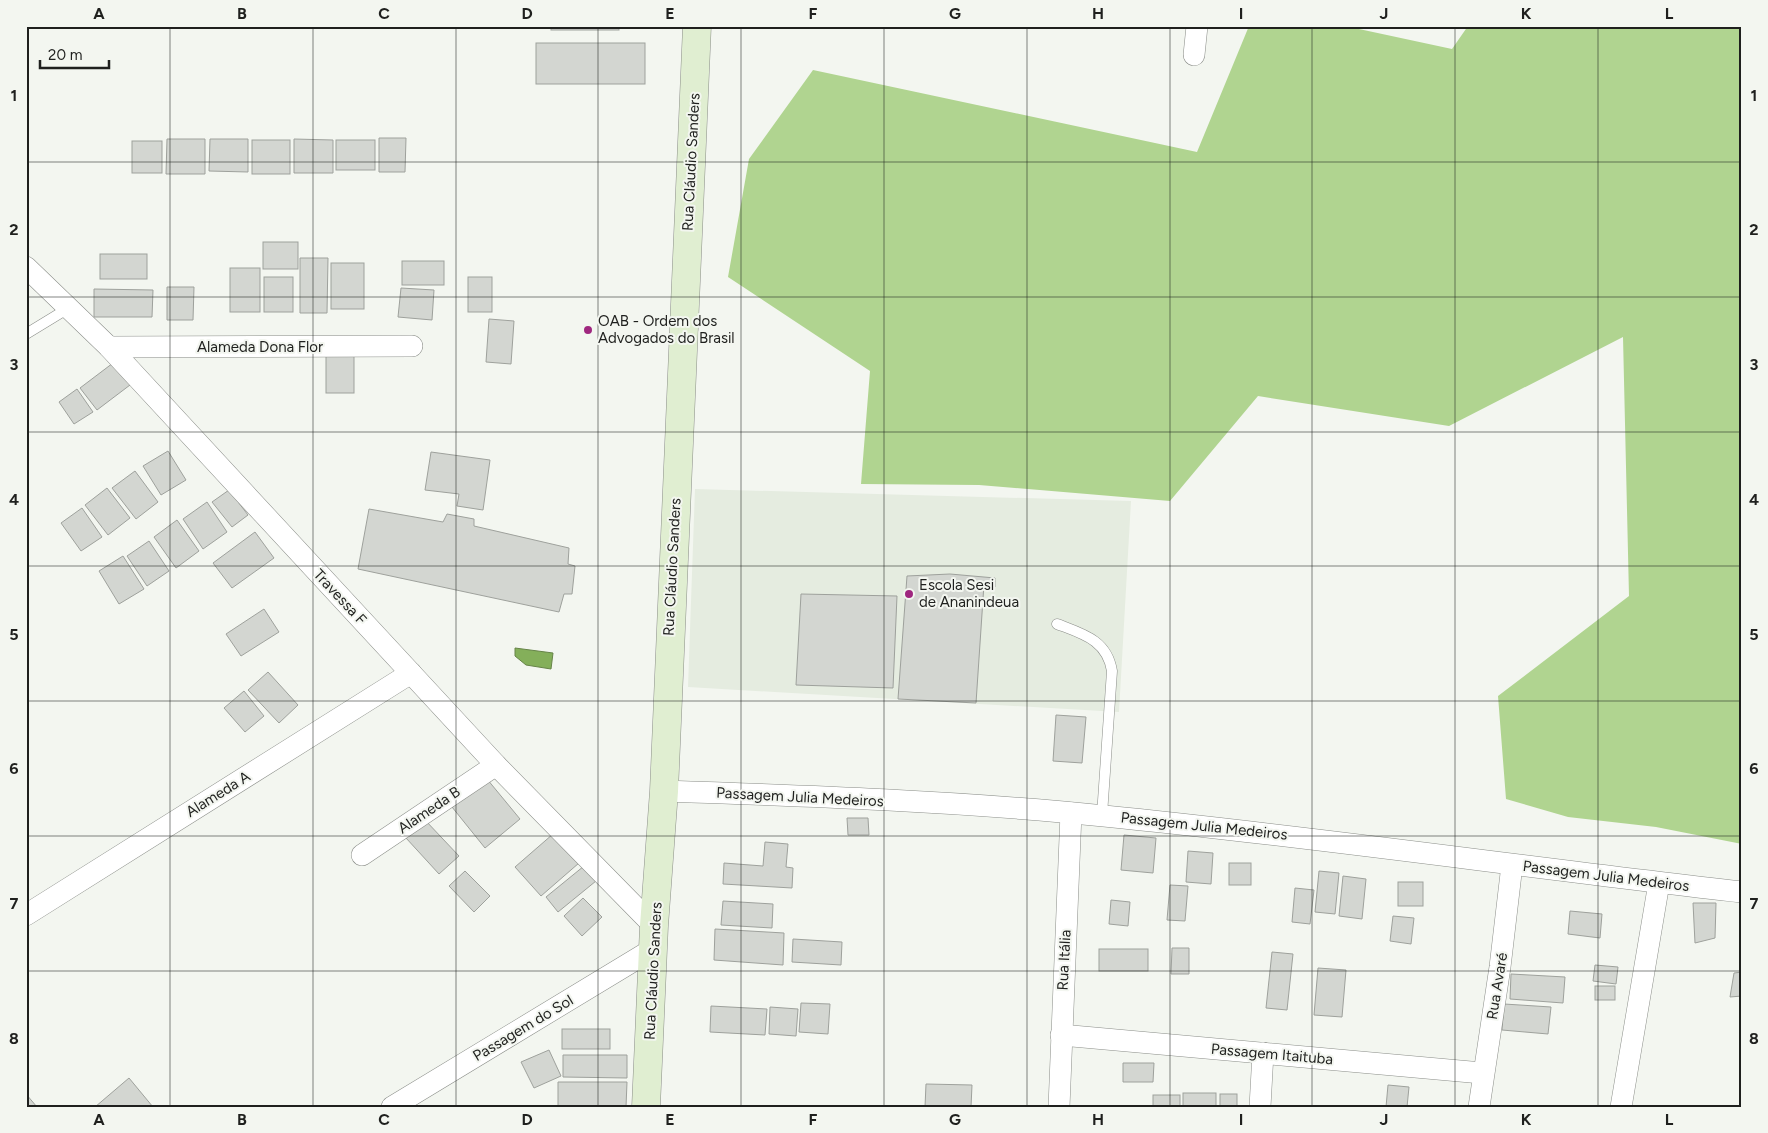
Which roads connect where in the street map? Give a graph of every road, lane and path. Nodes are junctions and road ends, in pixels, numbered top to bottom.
1 (697, 26) edge
2 (1197, 26) edge
3 (1194, 55) dead end
4 (26, 267) edge
5 (67, 308) junction
6 (26, 334) edge
7 (412, 346) dead end
8 (108, 347) junction
9 (1057, 624) dead end
10 (411, 673) junction
11 (496, 765) junction
12 (664, 791) junction
13 (1071, 813) junction
14 (1102, 815) junction
15 (362, 855) dead end
16 (1512, 865) junction
17 (1659, 883) junction
18 (1742, 892) edge
19 (26, 915) edge
20 (654, 937) junction
21 (1061, 1035) junction
22 (1263, 1053) junction
23 (1482, 1072) junction
24 (392, 1107) edge
25 (646, 1107) edge
26 (1058, 1107) edge
27 (1260, 1107) edge
28 (1478, 1107) edge
29 (1621, 1107) edge

1 - 12 main road, Rua Cláudio Sanders
2 - 3 street
4 - 5 street, Travessa F
5 - 6 lane
5 - 8 street, Travessa F
7 - 8 street, Alameda Dona Flor
8 - 10 street, Travessa F
9 - 14 lane
10 - 11 street, Travessa F
10 - 19 street, Alameda A
11 - 15 street, Alameda B
11 - 20 street, Travessa F
12 - 13 street, Passagem Julia Medeiros
12 - 20 main road, Rua Cláudio Sanders
13 - 14 street, Passagem Julia Medeiros
13 - 21 street, Rua Itália
14 - 16 street, Passagem Julia Medeiros
16 - 17 street, Passagem Julia Medeiros
16 - 23 street, Rua Avaré
17 - 18 street, Passagem Julia Medeiros
17 - 29 street
20 - 24 street, Passagem do Sol
20 - 25 main road, Rua Cláudio Sanders
21 - 22 street, Passagem Itaituba
21 - 26 street, Rua Itália
22 - 23 street, Passagem Itaituba
22 - 27 street
23 - 28 street, Rua Avaré

